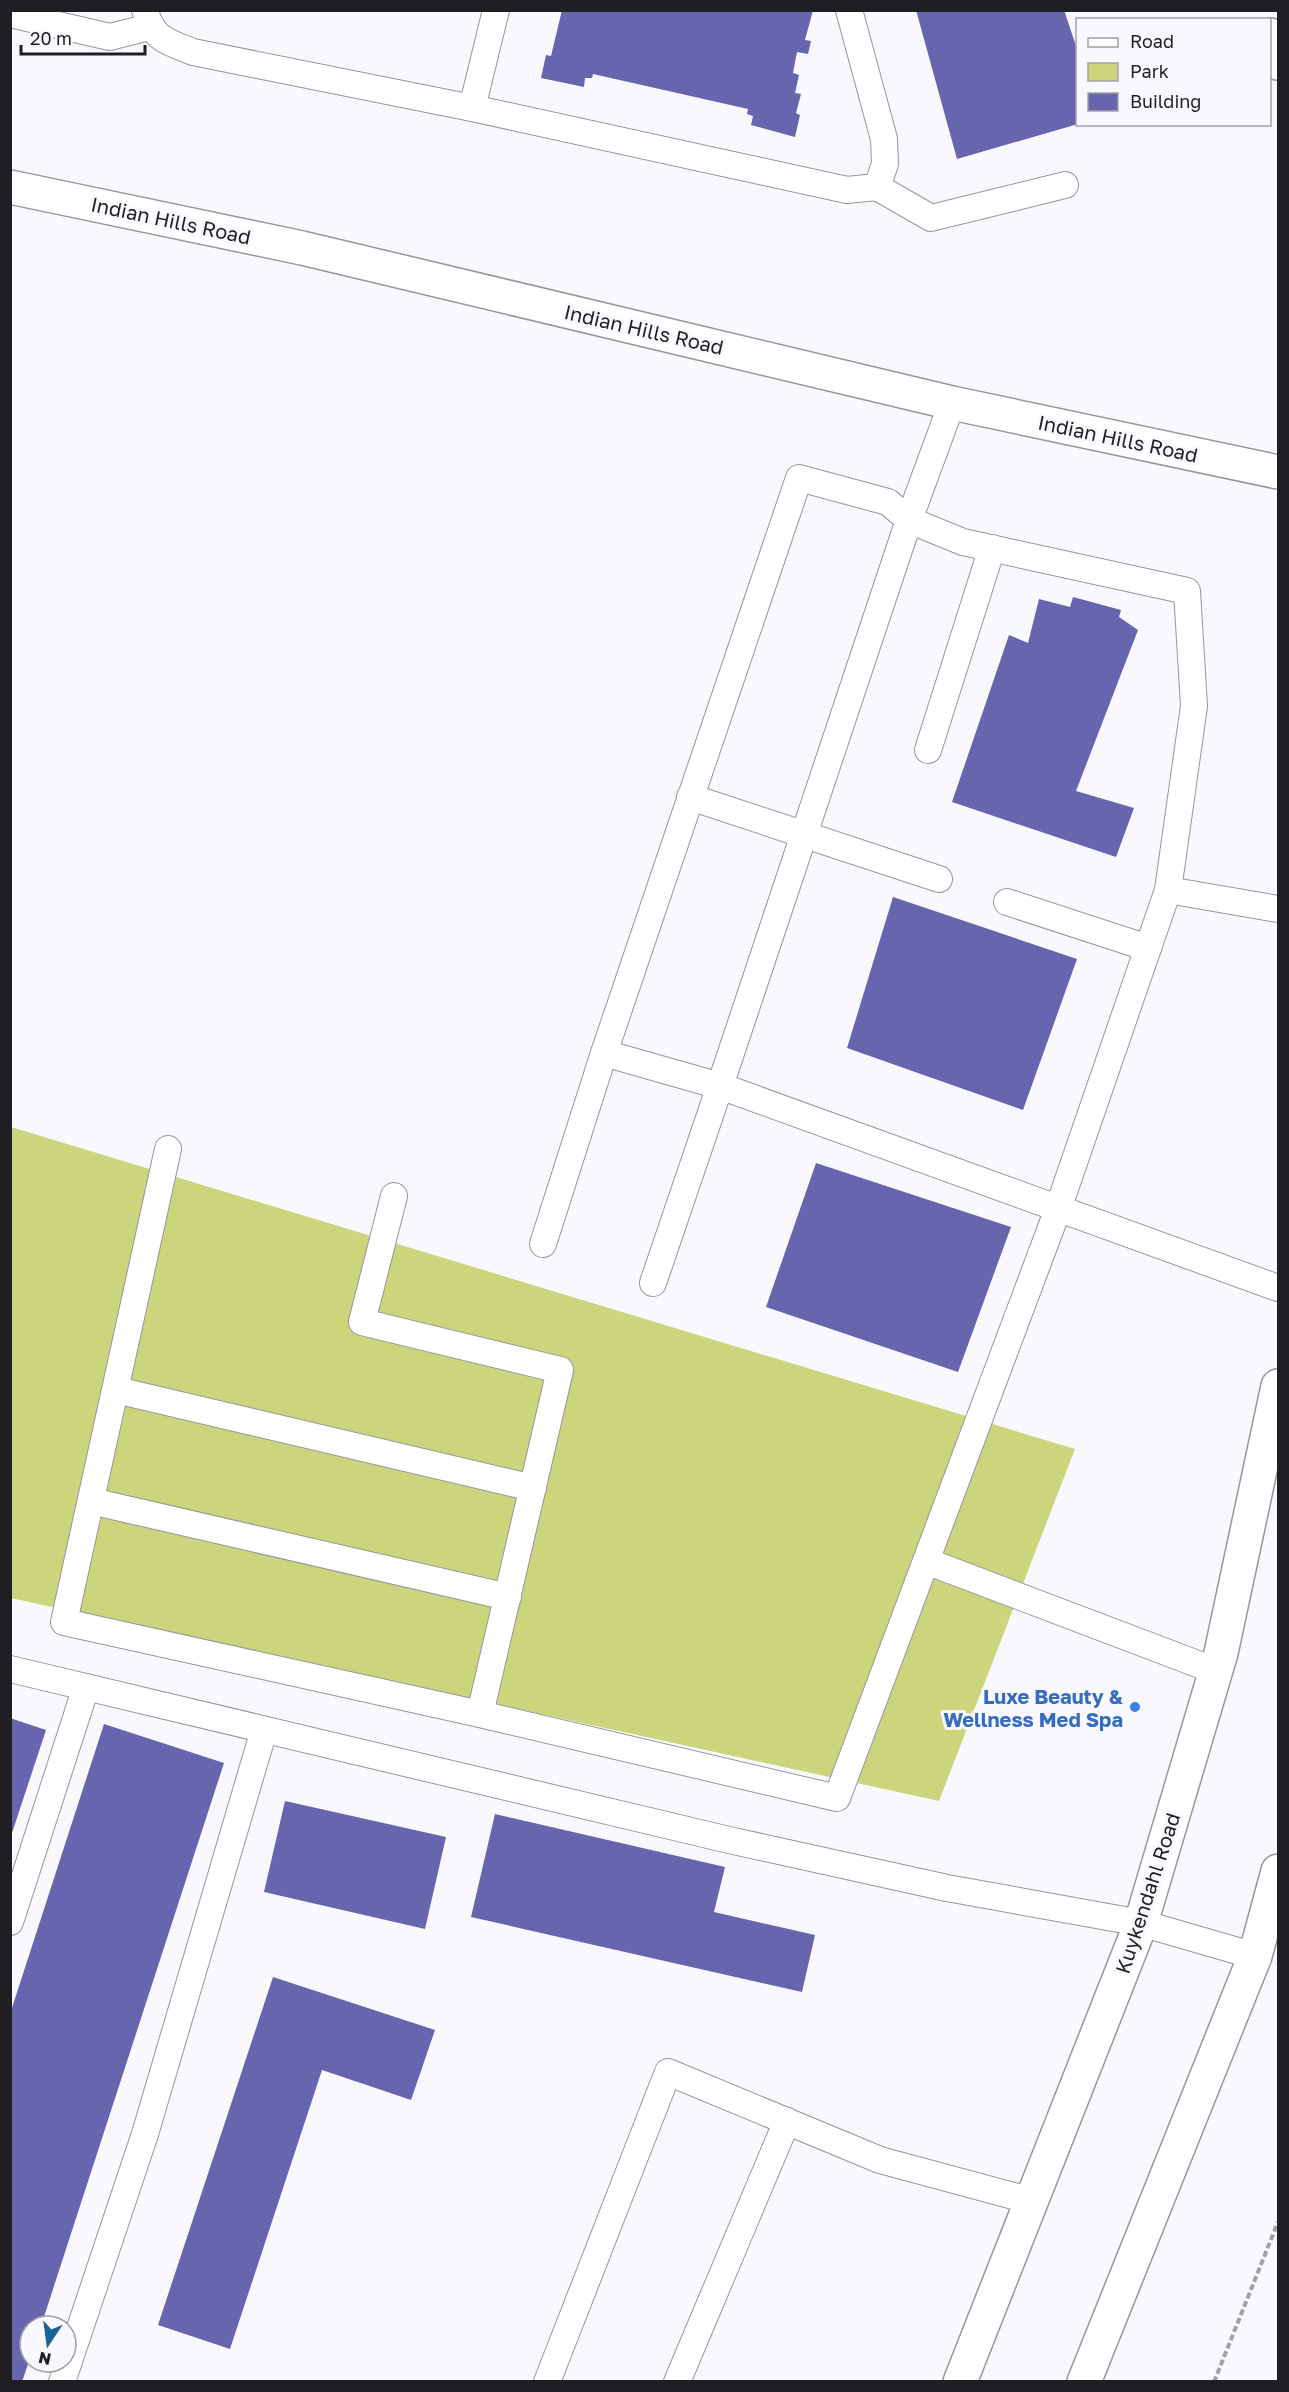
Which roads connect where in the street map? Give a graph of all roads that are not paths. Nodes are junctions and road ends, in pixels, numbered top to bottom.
1 (496, 10) edge
2 (849, 10) edge
3 (10, 14) edge
4 (147, 19) edge
5 (1271, 41) edge
6 (1278, 63) edge
7 (472, 108) junction
8 (1065, 185) dead end
9 (10, 187) edge
10 (877, 187) junction
11 (952, 403) junction
12 (1278, 472) edge
13 (909, 520) junction
14 (992, 548) junction
15 (928, 750) dead end
16 (690, 796) junction
17 (804, 835) junction
18 (939, 879) dead end
19 (1168, 890) junction
20 (1007, 902) dead end
21 (1278, 909) edge
22 (1148, 948) junction
23 (604, 1053) junction
24 (720, 1086) junction
25 (168, 1149) dead end
26 (394, 1196) dead end
27 (1058, 1209) junction
28 (543, 1244) dead end
29 (653, 1283) dead end
30 (1278, 1288) edge
31 (1278, 1386) edge
32 (116, 1390) junction
33 (533, 1488) junction
34 (91, 1501) junction
35 (926, 1561) junction
36 (508, 1597) junction
37 (10, 1669) edge
38 (1216, 1671) junction
39 (86, 1687) junction
40 (480, 1714) junction
41 (264, 1730) junction
42 (1278, 1871) edge
43 (10, 1922) edge
44 (1141, 1923) junction
45 (1255, 1956) junction
46 (787, 2121) junction
47 (1032, 2201) junction
48 (62, 2382) edge
49 (547, 2382) edge
50 (677, 2382) edge
51 (960, 2382) edge
52 (1084, 2382) edge

1 - 7 lane
2 - 10 lane
3 - 4 lane
4 - 7 lane
5 - 6 main road
7 - 10 lane
8 - 10 lane
9 - 11 main road, Indian Hills Road
11 - 12 main road, Indian Hills Road
11 - 13 lane
13 - 14 lane
13 - 16 lane
13 - 17 lane
14 - 15 lane
14 - 19 lane
16 - 17 lane
16 - 23 lane
17 - 18 lane
17 - 24 lane
19 - 21 lane
19 - 22 lane
20 - 22 lane
22 - 27 lane
23 - 24 lane
23 - 28 lane
24 - 27 lane
24 - 29 lane
25 - 32 lane
26 - 33 lane
27 - 30 lane
27 - 35 lane
31 - 38 main road, Kuykendahl Road
32 - 33 lane
32 - 34 lane
33 - 36 lane
34 - 36 lane
34 - 40 lane
35 - 38 lane
35 - 40 lane
36 - 40 lane
37 - 39 lane
38 - 44 main road, Kuykendahl Road
39 - 41 lane
39 - 43 lane
41 - 44 lane
41 - 48 lane
42 - 45 main road
44 - 45 lane
44 - 47 main road, Kuykendahl Road
45 - 52 main road
46 - 47 lane
46 - 49 lane
46 - 50 lane
47 - 51 main road, Kuykendahl Road

